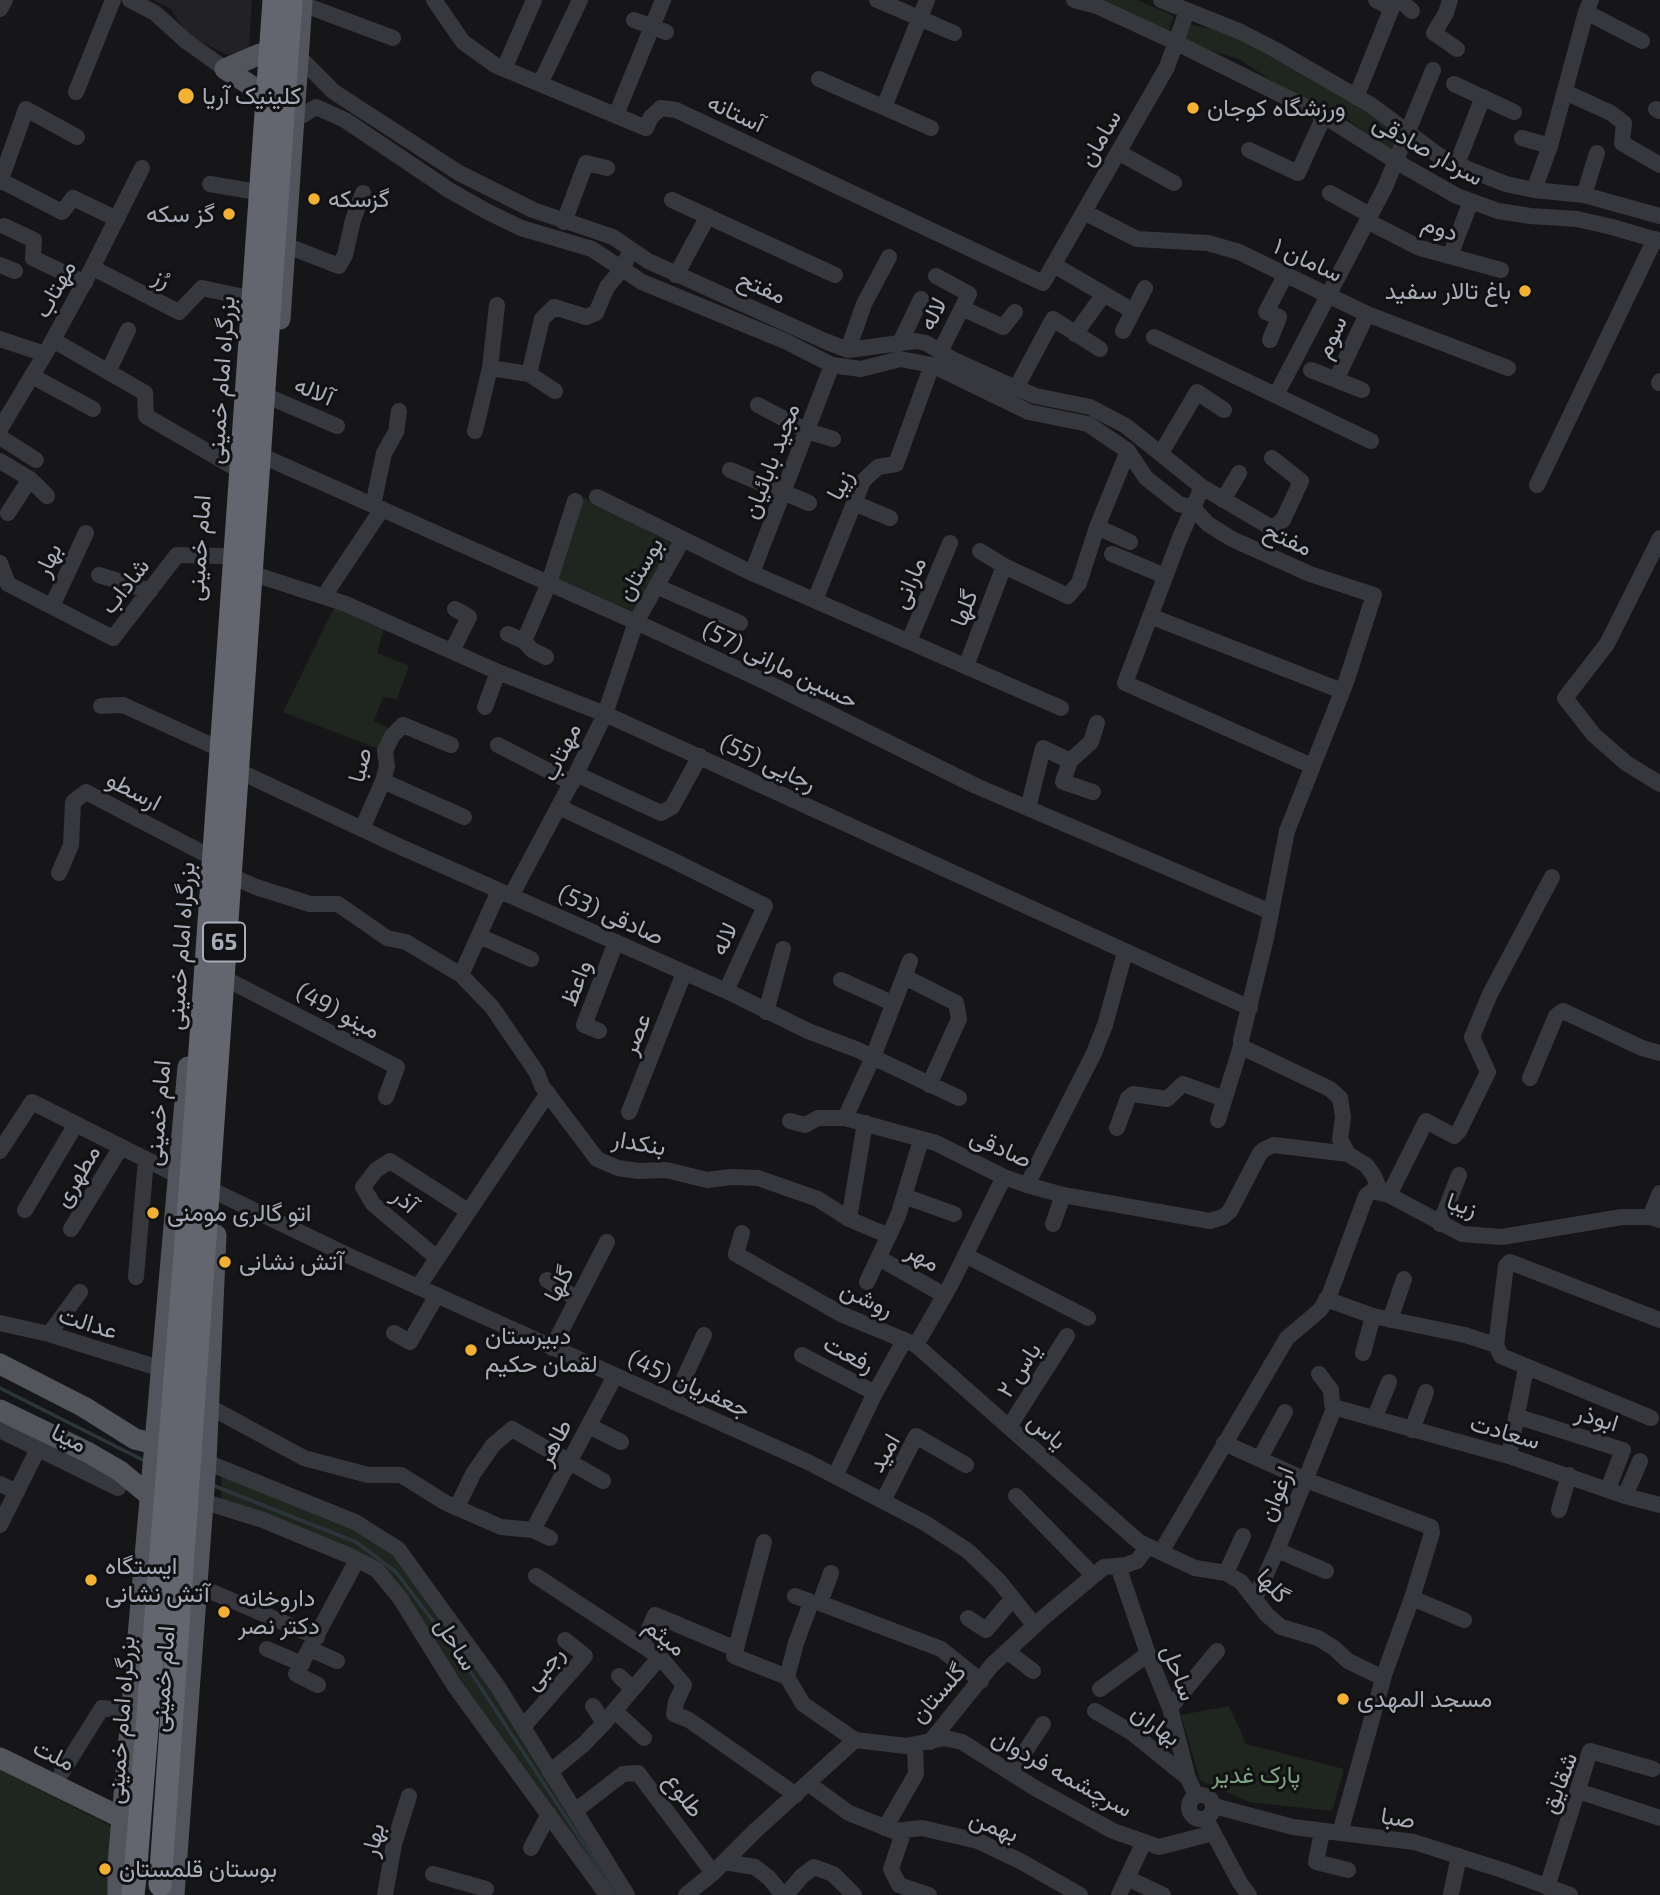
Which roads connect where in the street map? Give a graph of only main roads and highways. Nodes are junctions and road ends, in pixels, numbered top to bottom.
1 (263, 0) edge
2 (274, 0) edge
3 (298, 1) edge
4 (260, 54) junction
5 (258, 90) junction
6 (186, 1084) junction
7 (223, 1089) junction
8 (0, 1364) edge
9 (0, 1410) edge
10 (106, 1420) junction
11 (155, 1444) junction
12 (89, 1453) junction
13 (150, 1496) junction
14 (195, 1594) junction
15 (141, 1600) junction
16 (139, 1625) junction
17 (193, 1632) junction
18 (0, 1758) edge
19 (122, 1818) junction
20 (134, 1886) edge
21 (165, 1892) edge
22 (118, 1895) edge

1 - 4 main road, امام خمینی
2 - 20 highway, بزرگراه امام خمینی / 65, bridge
3 - 7 main road, امام خمینی
3 - 21 highway, بزرگراه امام خمینی / 65, bridge
4 - 5 main road, امام خمینی
4 - 5 main road
5 - 6 main road, امام خمینی
6 - 7 main road
6 - 11 main road, امام خمینی
7 - 14 main road, امام خمینی
8 - 10 main road
9 - 12 main road
10 - 11 main road
10 - 12 main road
11 - 13 main road, امام خمینی
12 - 13 main road
13 - 15 main road, امام خمینی
14 - 15 main road
14 - 17 main road, امام خمینی
15 - 16 main road, امام خمینی
16 - 17 main road
16 - 19 main road, امام خمینی
17 - 21 main road, امام خمینی
18 - 19 main road, ملت
19 - 22 main road, امام خمینی

